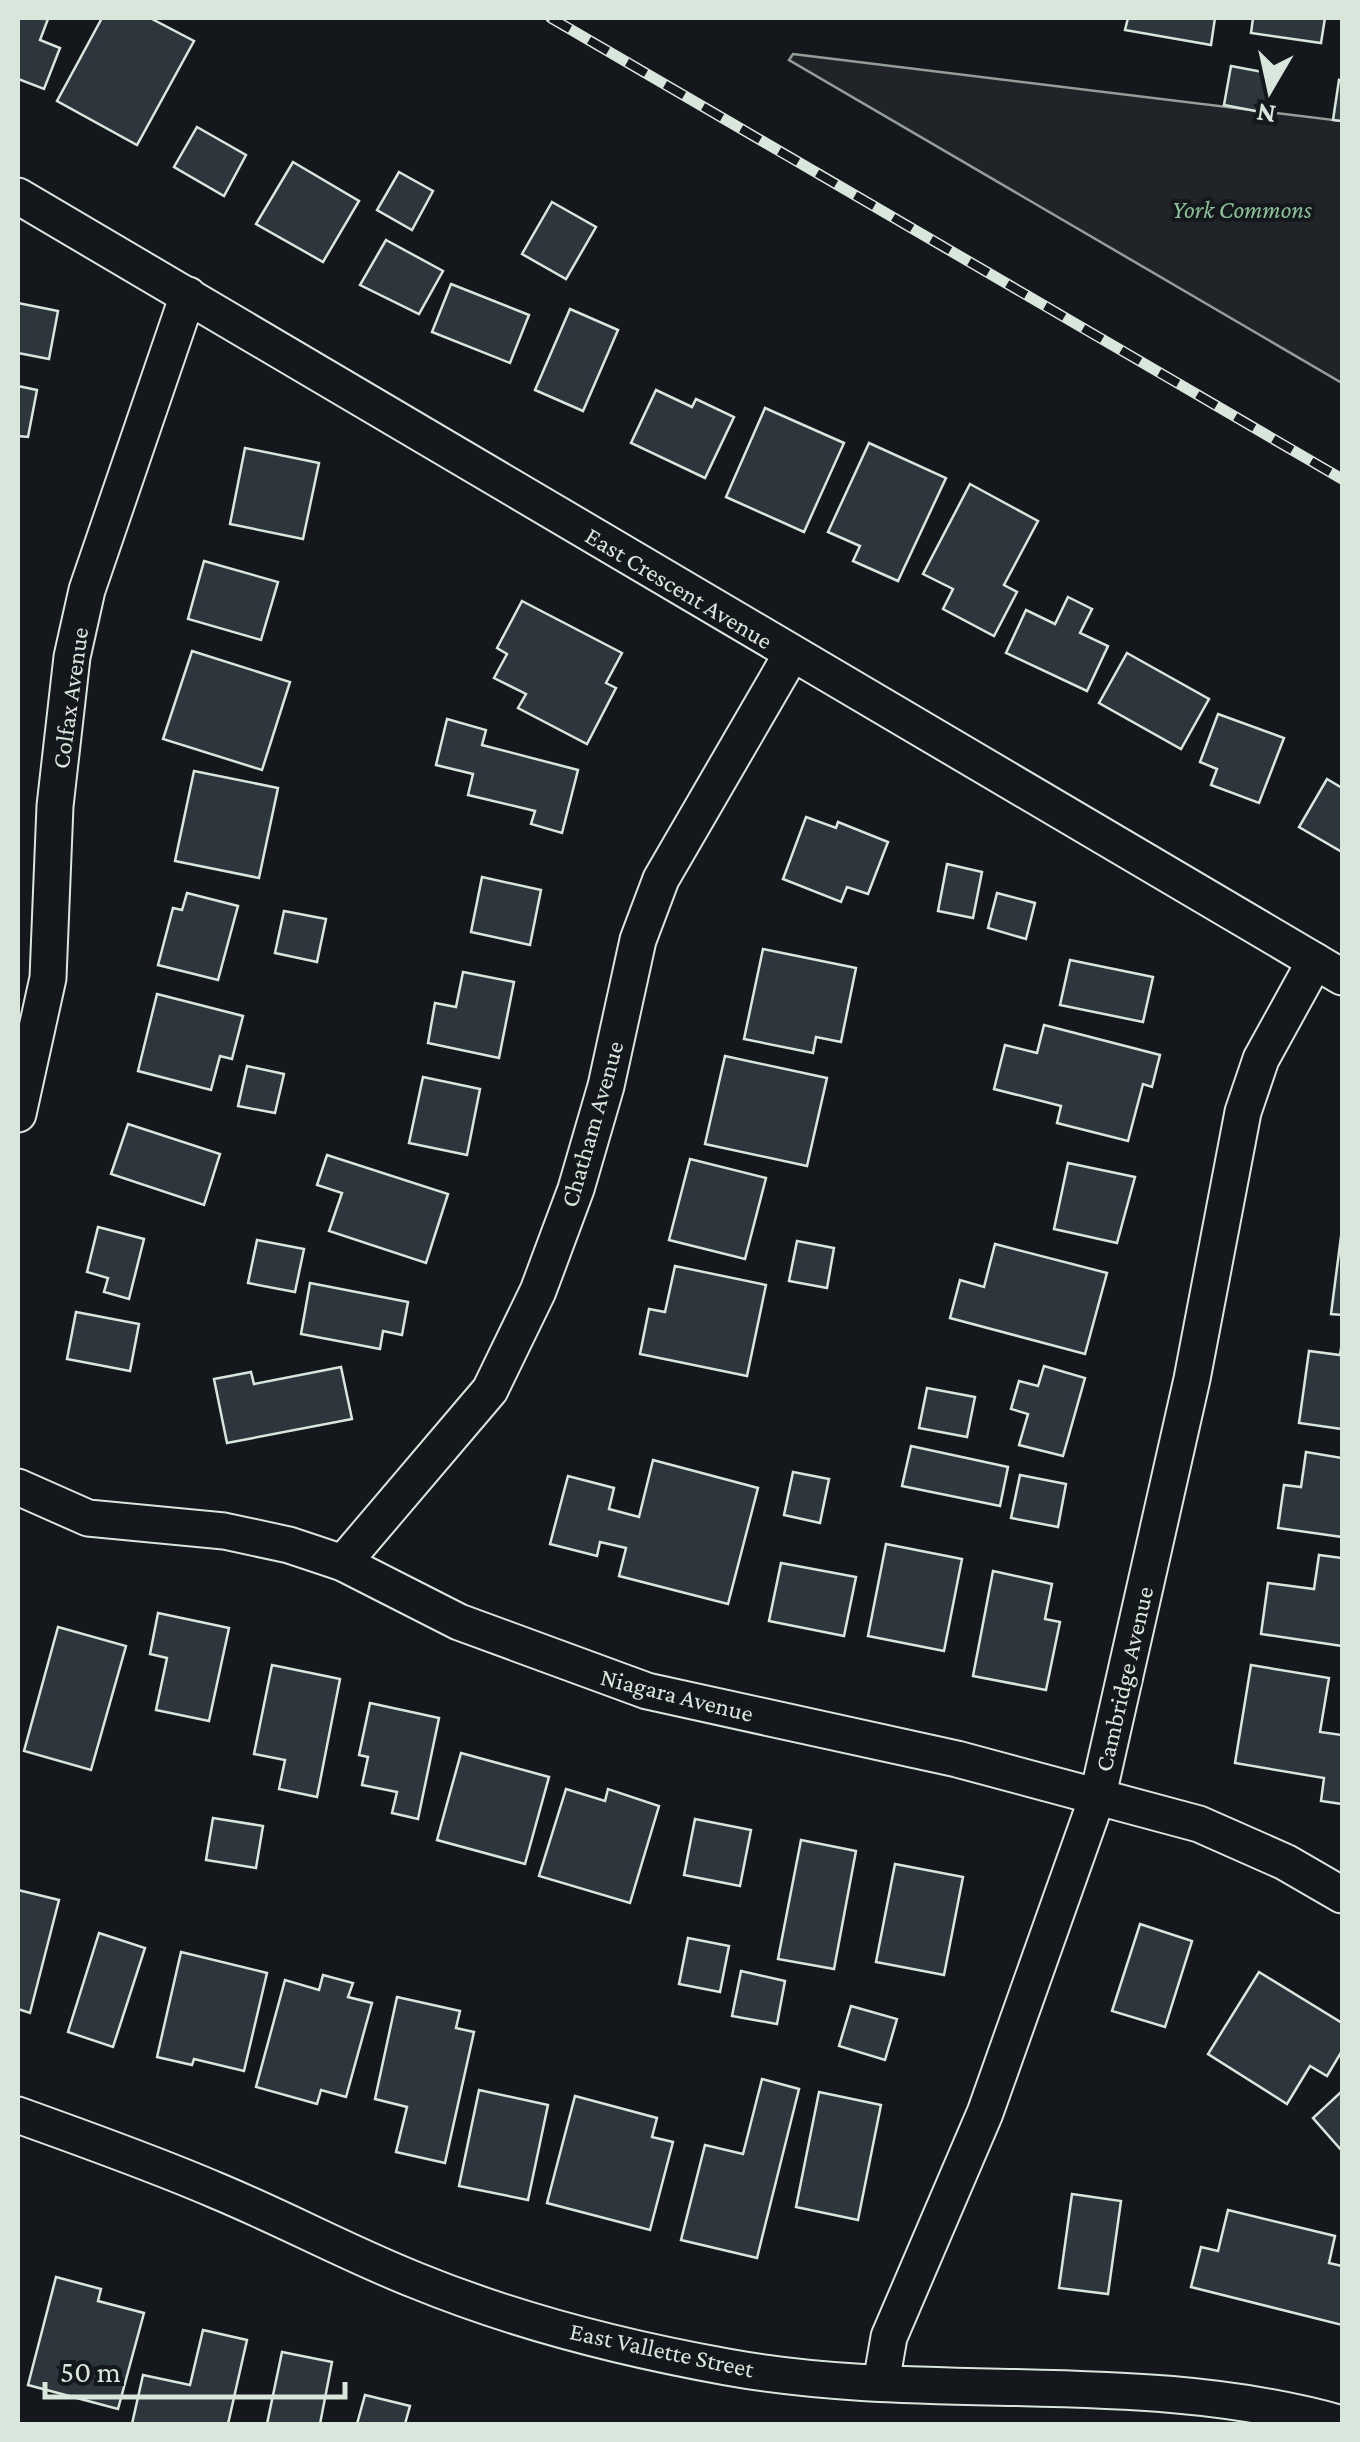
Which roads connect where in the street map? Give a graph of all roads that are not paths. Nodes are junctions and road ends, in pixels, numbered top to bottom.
1 (18, 196) edge
2 (188, 295) junction
3 (790, 655) junction
4 (1329, 969) edge
5 (18, 1114) edge
6 (19, 1494) edge
7 (342, 1564) junction
8 (1098, 1795) junction
9 (1342, 1895) edge
10 (18, 2115) edge
11 (880, 2383) junction
12 (1342, 2424) edge

1 - 2 street, East Crescent Avenue
2 - 3 street, East Crescent Avenue
2 - 5 street, Colfax Avenue
3 - 4 street, East Crescent Avenue
3 - 7 street, Chatham Avenue
4 - 8 street, Cambridge Avenue
6 - 7 street, Niagara Avenue
7 - 8 street, Niagara Avenue
8 - 9 street, Niagara Avenue
8 - 11 street, Cambridge Avenue
10 - 11 street, East Vallette Street
11 - 12 street, East Vallette Street

